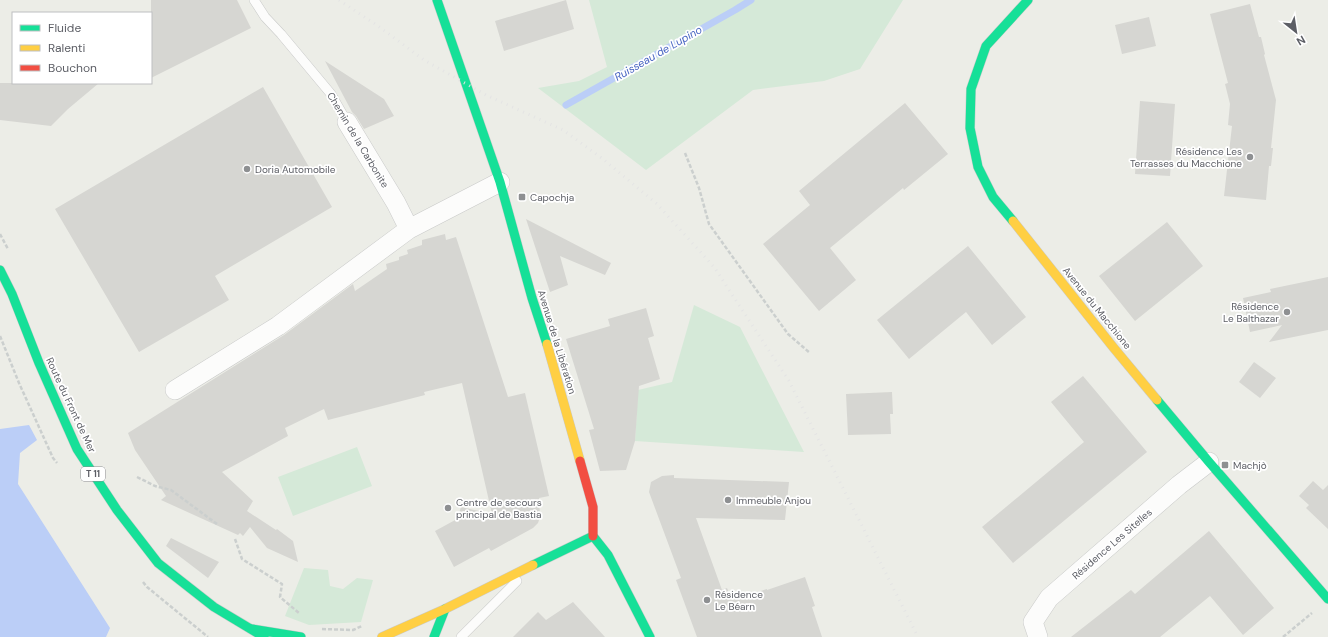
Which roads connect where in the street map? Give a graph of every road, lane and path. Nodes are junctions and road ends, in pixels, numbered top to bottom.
1 (254, 0) edge
2 (437, 0) edge
3 (1028, 0) edge
4 (347, 122) joint
5 (685, 153) dead end
6 (500, 182) junction
7 (409, 229) junction
8 (0, 234) edge
9 (10, 252) dead end
10 (0, 270) edge
11 (810, 353) dead end
12 (175, 390) dead end
13 (1209, 462) junction
14 (137, 477) dead end
15 (217, 524) dead end
16 (593, 536) junction
17 (235, 539) dead end
18 (534, 564) junction
19 (1328, 599) edge
20 (445, 609) junction
21 (300, 613) dead end
22 (366, 624) dead end
23 (252, 629) junction
24 (315, 629) dead end
25 (264, 637) edge
26 (301, 637) edge
27 (382, 637) edge
28 (434, 637) edge
29 (461, 637) edge
30 (650, 637) edge
31 (1038, 637) edge
32 (1283, 637) edge

1 - 4 lane, Chemin de la Carbonite
2 - 6 main road, Avenue de la Libération
3 - 13 main road, Avenue du Macchione
4 - 7 street, Chemin de la Carbonite
5 - 11 path
6 - 7 street
6 - 16 main road, Avenue de la Libération
7 - 12 street
8 - 9 path
10 - 23 main road, Route du Front de Mer / T 11
13 - 19 main road, Avenue du Macchione
13 - 31 street, Résidence Les Sitelles
14 - 15 path
16 - 18 main road
16 - 30 main road
17 - 21 path
18 - 20 main road
18 - 29 lane
19 - 32 path
20 - 27 main road
20 - 28 main road
22 - 24 path
23 - 25 main road, Route du Front de Mer / T 11
23 - 26 main road, Route du Front de Mer / T 11

